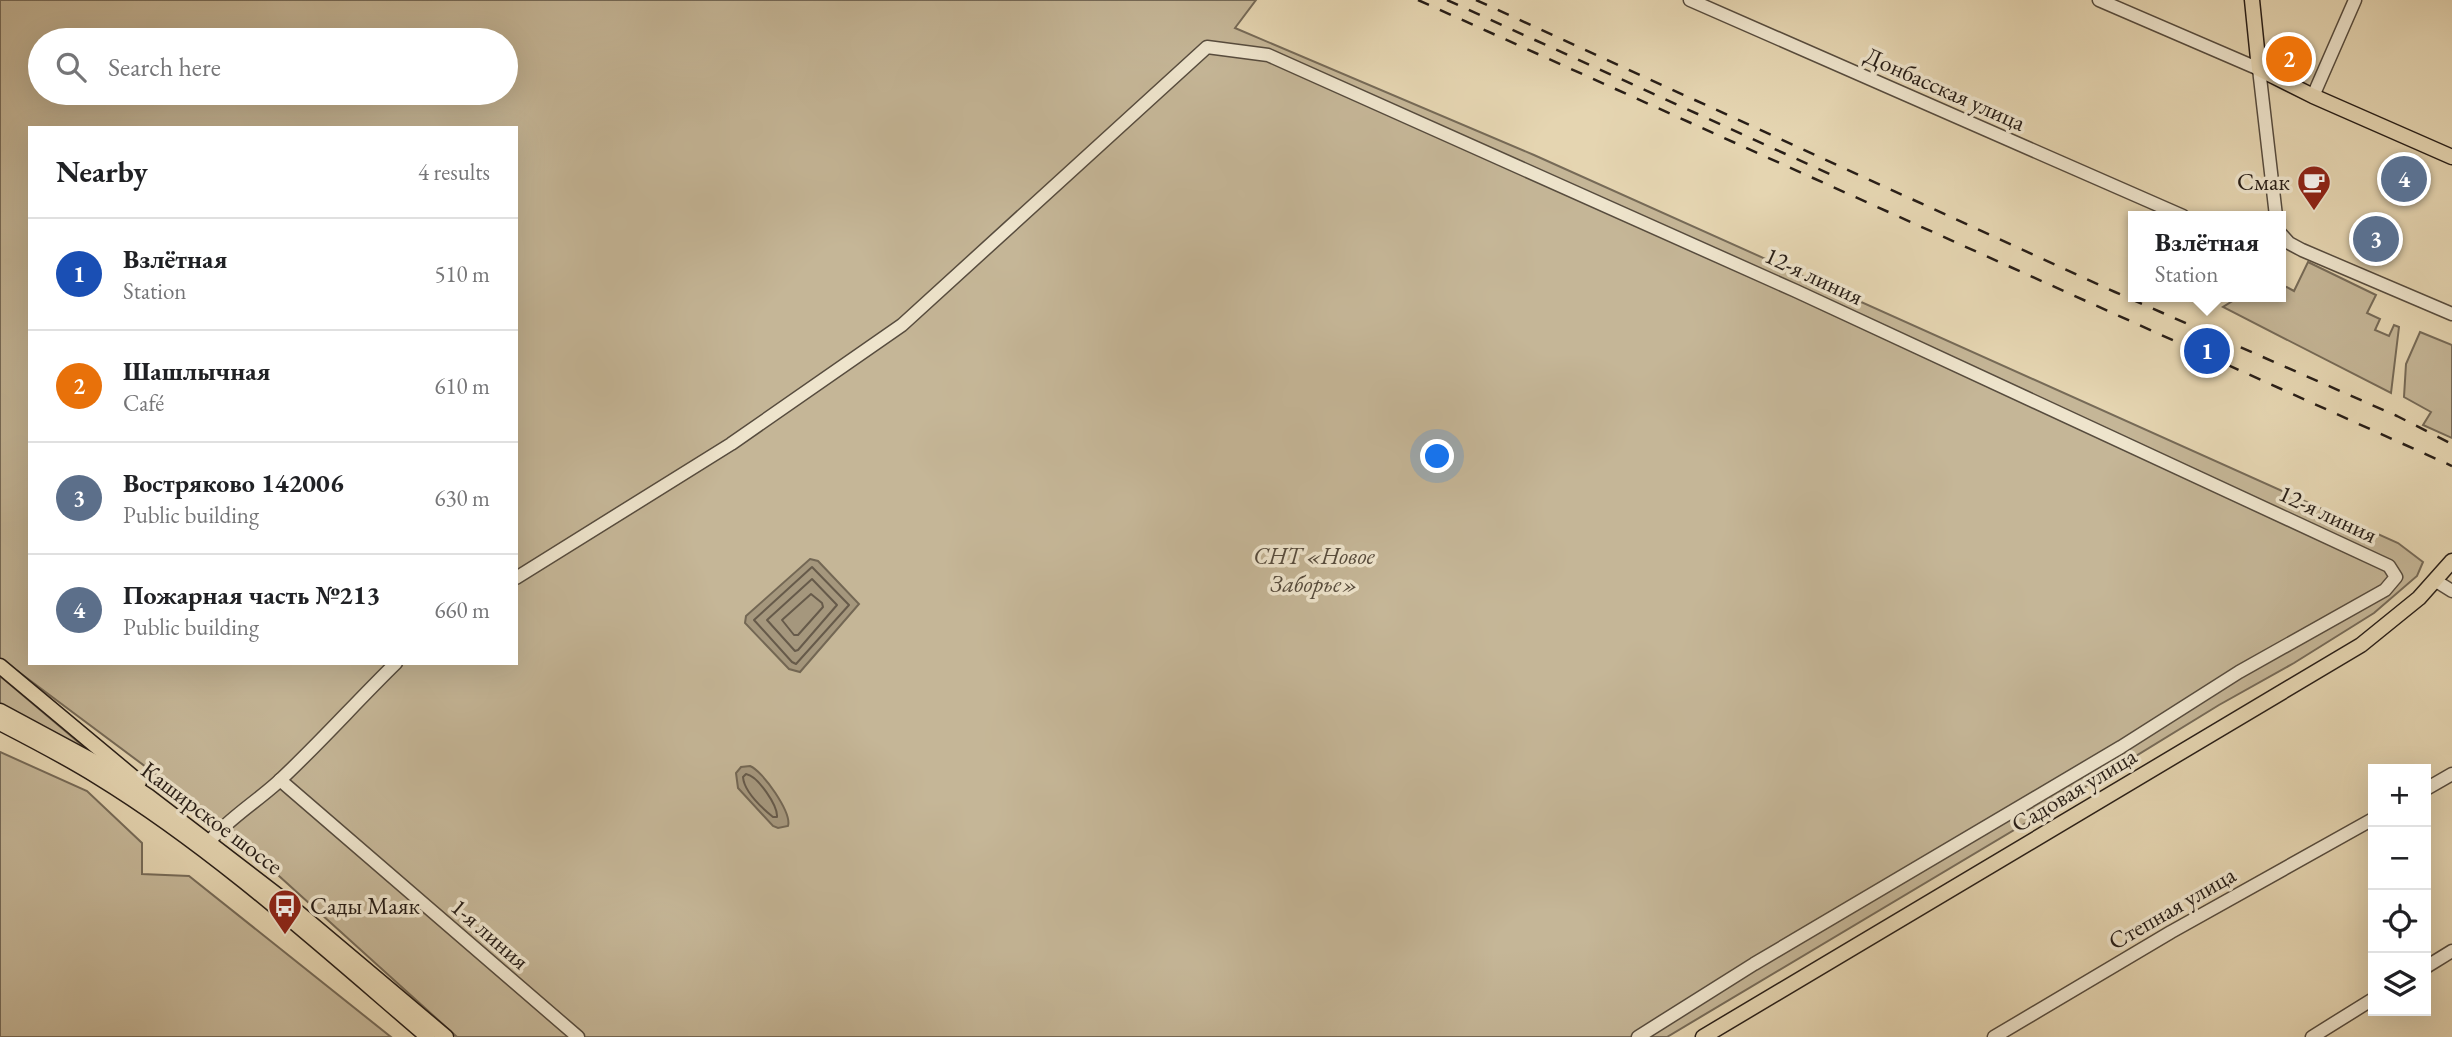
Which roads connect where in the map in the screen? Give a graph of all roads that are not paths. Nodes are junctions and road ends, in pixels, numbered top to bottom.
1 (1690, 0) edge
2 (2099, 0) edge
3 (2252, 0) edge
4 (2355, 0) edge
5 (2259, 69) junction
6 (2313, 96) junction
7 (2452, 157) edge
8 (2172, 211) edge
9 (2275, 211) edge
10 (2286, 239) edge
11 (2452, 314) edge
12 (2452, 561) edge
13 (518, 577) edge
14 (2436, 581) junction
15 (2452, 591) edge
16 (394, 665) edge
17 (0, 666) edge
18 (0, 711) edge
19 (0, 723) edge
20 (2452, 774) edge
21 (279, 780) junction
22 (2431, 786) edge
23 (2368, 821) edge
24 (209, 842) junction
25 (2452, 951) edge
26 (2431, 964) edge
27 (2368, 1002) edge
28 (428, 1037) edge
29 (446, 1037) edge
30 (578, 1037) edge
31 (1638, 1037) edge
32 (1703, 1037) edge
33 (1994, 1037) edge
34 (2312, 1037) edge

1 - 8 street, Донбасская улица
2 - 5 street
3 - 5 main road
4 - 6 street
5 - 6 main road
5 - 9 street
6 - 7 main road
10 - 11 street
12 - 14 main road, Садовая улица
13 - 31 street, 12-я линия
14 - 15 street
14 - 32 main road, Садовая улица
16 - 21 street
17 - 24 main road
18 - 24 main road, Каширское шоссе
19 - 28 main road, Каширское шоссе
20 - 22 street
21 - 24 street
21 - 30 street, 1-я линия
23 - 33 street, Степная улица
24 - 29 main road, Каширское шоссе
25 - 26 street
27 - 34 street

